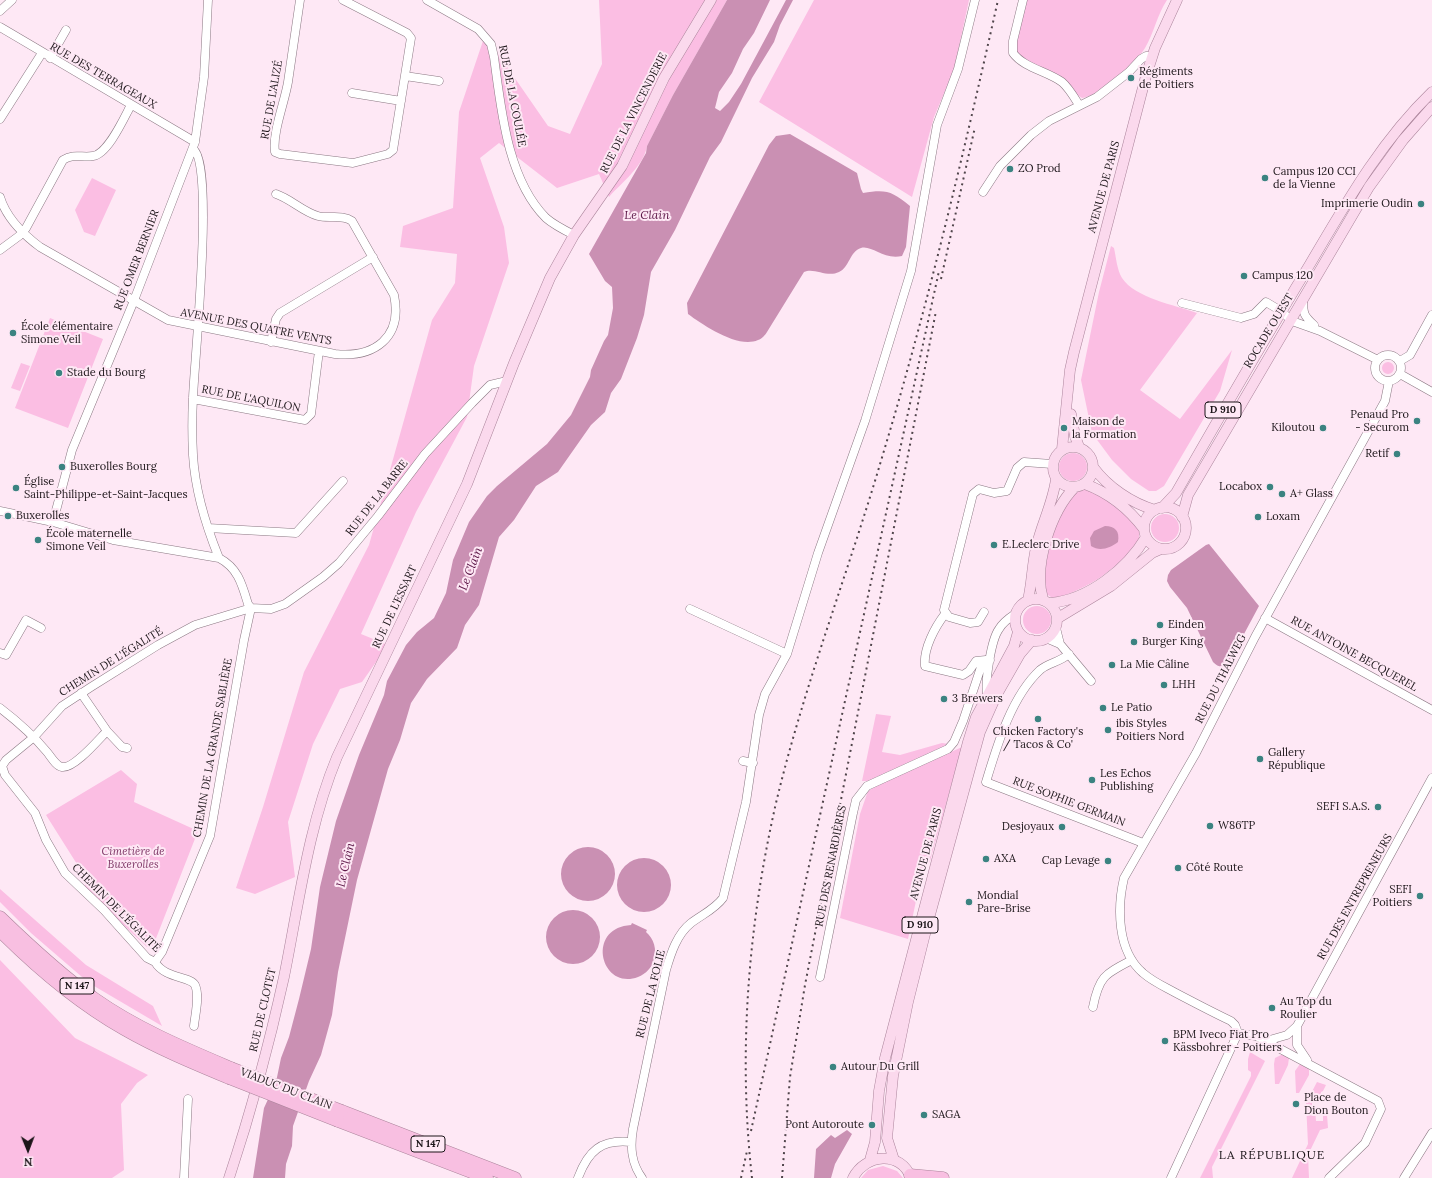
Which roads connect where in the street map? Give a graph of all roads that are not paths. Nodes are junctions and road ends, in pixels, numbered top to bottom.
1 (12, 0) edge
2 (208, 0) edge
3 (300, 0) edge
4 (343, 0) edge
5 (427, 0) edge
6 (711, 0) edge
7 (975, 0) edge
8 (1023, 0) edge
9 (1177, 0) edge
10 (0, 11) edge
11 (0, 28) edge
12 (66, 30) dead end
13 (42, 53) junction
14 (1152, 56) junction
15 (50, 58) junction
16 (405, 76) junction
17 (439, 81) dead end
18 (1432, 92) edge
19 (352, 93) dead end
20 (401, 101) junction
21 (131, 105) junction
22 (1079, 105) junction
23 (1432, 107) edge
24 (0, 119) edge
25 (194, 145) junction
26 (983, 192) dead end
27 (276, 194) dead end
28 (0, 197) edge
29 (23, 232) junction
30 (574, 235) junction
31 (0, 250) edge
32 (373, 257) junction
33 (1303, 296) junction
34 (134, 300) junction
35 (1182, 303) dead end
36 (1281, 311) junction
37 (1432, 315) edge
38 (1292, 316) junction
39 (1305, 322) junction
40 (198, 328) junction
41 (1281, 334) junction
42 (271, 342) junction
43 (319, 351) junction
44 (1378, 360) junction
45 (1400, 361) junction
46 (1400, 374) junction
47 (507, 381) junction
48 (1389, 381) junction
49 (1069, 384) junction
50 (1432, 392) edge
51 (193, 399) junction
52 (1079, 447) junction
53 (1062, 449) junction
54 (1052, 464) junction
55 (1093, 466) junction
56 (1056, 479) junction
57 (343, 481) dead end
58 (1080, 486) junction
59 (1158, 509) junction
60 (0, 511) edge
61 (1182, 517) junction
62 (53, 522) junction
63 (208, 528) junction
64 (1145, 533) junction
65 (1161, 548) junction
66 (219, 558) junction
67 (1028, 600) junction
68 (1046, 601) junction
69 (251, 608) junction
70 (690, 609) dead end
71 (984, 612) dead end
72 (945, 614) junction
73 (1015, 614) junction
74 (1265, 618) junction
75 (1057, 623) junction
76 (41, 628) dead end
77 (1018, 632) junction
78 (1046, 638) junction
79 (1032, 640) junction
80 (1060, 644) junction
81 (0, 653) edge
82 (787, 654) junction
83 (1069, 654) junction
84 (988, 660) junction
85 (1091, 681) dead end
86 (81, 693) junction
87 (987, 694) junction
88 (0, 708) edge
89 (1432, 710) edge
90 (107, 731) junction
91 (34, 737) junction
92 (127, 748) dead end
93 (743, 761) dead end
94 (753, 763) junction
95 (1432, 778) edge
96 (1143, 843) junction
97 (310, 844) joint
98 (0, 916) edge
99 (0, 931) edge
100 (1132, 960) junction
101 (155, 962) junction
102 (820, 977) dead end
103 (1093, 1007) dead end
104 (194, 1026) dead end
105 (1297, 1026) junction
106 (1238, 1033) junction
107 (1266, 1041) junction
108 (1308, 1062) junction
109 (230, 1073) junction
110 (188, 1099) dead end
111 (340, 1116) junction
112 (1432, 1133) edge
113 (631, 1142) junction
114 (870, 1160) junction
115 (894, 1160) junction
116 (911, 1177) edge
117 (184, 1178) edge
118 (229, 1178) edge
119 (487, 1178) edge
120 (515, 1178) edge
121 (578, 1178) edge
122 (642, 1178) edge
123 (853, 1178) edge
124 (943, 1178) edge
125 (1171, 1178) edge
126 (1329, 1178) edge
127 (1404, 1178) edge

1 - 10 street
2 - 25 street, RUE OMER BERNIER
3 - 20 street, RUE DE L'ALIZÉ
4 - 16 street, RUE DE L'ALIZÉ
5 - 30 street, RUE DE LA COULÉE
6 - 30 main road, RUE DE LA VINCENDERIE
7 - 82 street, RUE DE LA FOLIE
8 - 22 street
9 - 14 main road, AVENUE DE PARIS
11 - 13 street, RUE DES TERRAGEAUX
12 - 15 street
13 - 15 street, RUE DES TERRAGEAUX
13 - 24 street
14 - 22 street
14 - 49 main road, AVENUE DE PARIS
15 - 21 street, RUE DES TERRAGEAUX
16 - 17 street
16 - 20 street, RUE DE L'ALIZÉ
18 - 36 main road, D 910
19 - 20 street
21 - 25 street, RUE DES TERRAGEAUX
21 - 29 street
22 - 26 street
23 - 33 main road, ROCADE OUEST / D 910
25 - 34 street, RUE OMER BERNIER
25 - 40 street
27 - 32 street, AVENUE DES QUATRE VENTS
28 - 29 street, AVENUE DES QUATRE VENTS
29 - 31 street
29 - 34 street, AVENUE DES QUATRE VENTS
30 - 47 main road
32 - 42 street
32 - 43 street, AVENUE DES QUATRE VENTS
33 - 38 main road, ROCADE OUEST / D 910
33 - 39 street
34 - 40 street, AVENUE DES QUATRE VENTS
34 - 62 street, RUE OMER BERNIER
35 - 36 street
36 - 38 street
36 - 59 main road, ROCADE OUEST / D 910
37 - 45 street
38 - 39 street
38 - 41 main road, ROCADE OUEST / D 910
39 - 41 street
39 - 44 street
40 - 42 street, AVENUE DES QUATRE VENTS
40 - 51 street
41 - 61 main road, ROCADE OUEST / D 910
42 - 43 street, AVENUE DES QUATRE VENTS
43 - 51 street, RUE DE L'AQUILON
44 - 45 street
44 - 48 street
45 - 46 street
46 - 48 street
46 - 50 street
47 - 69 street, RUE DE LA BARRE
47 - 97 main road, RUE DE L'ESSART
48 - 74 street, RUE DU THALWEG
49 - 52 main road, AVENUE DE PARIS
49 - 53 main road, AVENUE DE PARIS
51 - 63 street
52 - 53 main road
52 - 55 main road
53 - 54 main road
54 - 56 main road
54 - 72 street
55 - 58 main road
55 - 59 main road
56 - 58 main road
56 - 67 main road
57 - 63 street
58 - 64 main road
58 - 68 main road
59 - 61 main road
59 - 64 main road
60 - 62 street
61 - 65 main road
62 - 66 street
63 - 66 street
64 - 65 main road
64 - 68 main road
65 - 75 main road
66 - 69 street
67 - 68 main road
67 - 73 main road
68 - 75 main road
69 - 86 street, CHEMIN DE L'ÉGALITÉ
69 - 101 street, CHEMIN DE LA GRANDE SABLIÈRE
70 - 82 street
71 - 72 street
72 - 84 street
73 - 77 main road
73 - 84 street, RUE DES RENARDIÈRES
74 - 89 street, RUE ANTOINE BECQUEREL
74 - 96 street, RUE DU THALWEG
75 - 78 main road
75 - 80 street
76 - 81 street
77 - 79 main road
77 - 87 main road, AVENUE DE PARIS / D 910
78 - 79 main road
78 - 80 street
79 - 115 main road, AVENUE DE PARIS / D 910
80 - 83 street
82 - 94 street, RUE DE LA FOLIE
83 - 85 street
83 - 96 street, RUE SOPHIE GERMAIN
84 - 87 street, RUE DES RENARDIÈRES
84 - 102 street, RUE DES RENARDIÈRES
86 - 90 street
86 - 91 street, CHEMIN DE L'ÉGALITÉ
87 - 114 main road, AVENUE DE PARIS / D 910
88 - 91 street
90 - 91 street
90 - 92 street
91 - 101 street, CHEMIN DE L'ÉGALITÉ
93 - 94 street
94 - 113 street, RUE DE LA FOLIE
95 - 105 street, RUE DES ENTREPRENEURS
96 - 100 street, RUE DU THALWEG
97 - 118 main road, RUE DE CLOTET
98 - 109 highway, N 147
99 - 109 highway, N 147
100 - 103 street
100 - 106 street, RUE DU THALWEG
101 - 104 street
105 - 107 street
105 - 108 street
106 - 107 street
106 - 125 street
107 - 108 street
108 - 126 street
109 - 111 highway, VIADUC DU CLAIN / N 147, bridge
110 - 117 street
111 - 119 highway, N 147
111 - 120 highway, N 147
112 - 127 street
113 - 121 street
113 - 122 street, RUE DE LA FOLIE
114 - 115 main road
114 - 123 main road
115 - 116 main road
116 - 124 highway

